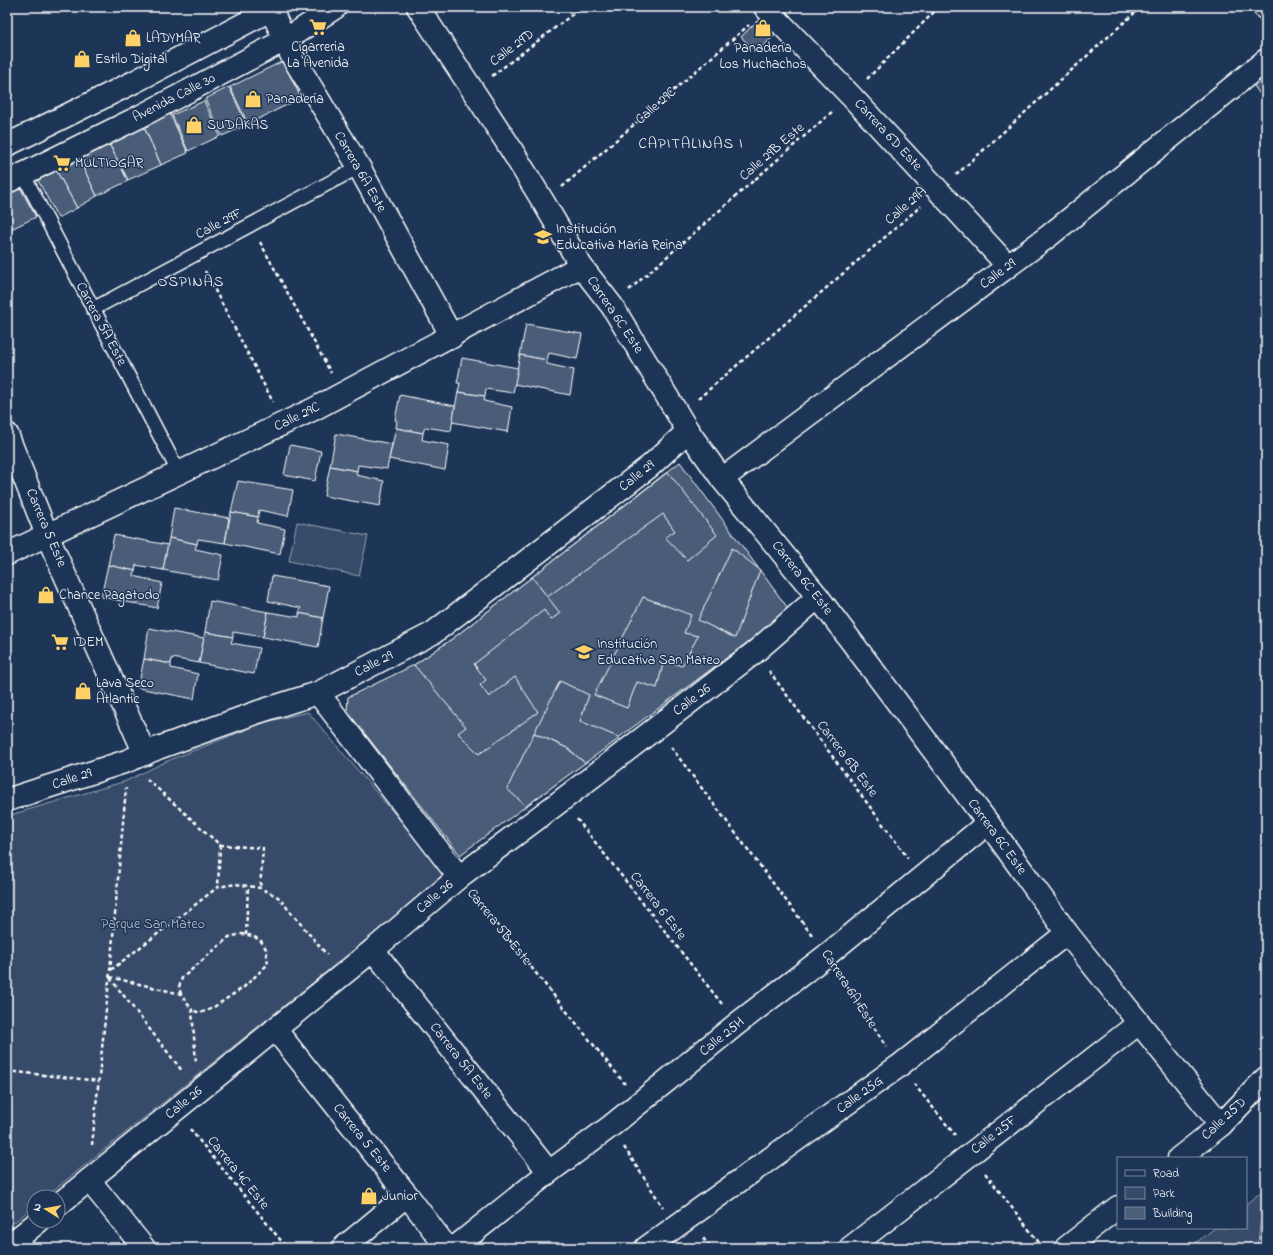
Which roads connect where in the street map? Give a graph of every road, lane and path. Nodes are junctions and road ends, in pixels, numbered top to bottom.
1 (336, 7) edge
2 (418, 7) edge
3 (582, 7) edge
4 (939, 7) edge
5 (1141, 7) edge
6 (272, 8) edge
7 (767, 8) edge
8 (285, 40) junction
9 (1266, 60) edge
10 (472, 91) junction
11 (851, 96) junction
12 (7, 145) edge
13 (359, 167) junction
14 (15, 178) edge
15 (939, 190) junction
16 (544, 203) junction
17 (251, 225) junction
18 (196, 254) junction
19 (581, 266) junction
20 (1008, 266) junction
21 (612, 306) junction
22 (94, 309) junction
23 (452, 336) junction
24 (343, 394) junction
25 (284, 423) junction
26 (684, 423) junction
27 (7, 434) edge
28 (179, 473) junction
29 (722, 479) junction
30 (47, 535) junction
31 (7, 554) edge
32 (818, 597) junction
33 (755, 652) junction
34 (318, 693) junction
35 (656, 727) junction
36 (136, 758) junction
37 (7, 800) edge
38 (562, 800) junction
39 (988, 823) junction
40 (220, 845) junction
41 (459, 877) junction
42 (922, 878) junction
43 (248, 886) junction
44 (218, 887) junction
45 (260, 888) junction
46 (1067, 933) junction
47 (246, 935) junction
48 (373, 950) junction
49 (827, 955) junction
50 (110, 971) junction
51 (343, 974) junction
52 (110, 977) junction
53 (180, 994) junction
54 (192, 1010) junction
55 (738, 1023) junction
56 (1139, 1023) junction
57 (275, 1029) junction
58 (899, 1066) junction
59 (7, 1071) edge
60 (1266, 1078) edge
61 (99, 1081) junction
62 (198, 1091) junction
63 (640, 1102) junction
64 (174, 1111) junction
65 (1221, 1125) junction
66 (611, 1126) junction
67 (970, 1154) junction
68 (1181, 1157) edge
69 (549, 1172) junction
70 (89, 1180) junction
71 (407, 1195) junction
72 (66, 1199) edge
73 (1117, 1208) edge
74 (687, 1218) junction
75 (29, 1229) edge
76 (7, 1242) edge
77 (144, 1248) edge
78 (287, 1248) edge
79 (343, 1248) edge
80 (447, 1248) edge
81 (454, 1248) edge
82 (646, 1248) edge
83 (711, 1248) edge
84 (850, 1248) edge
85 (1044, 1248) edge
86 (1066, 1248) edge

1 - 8 street, Avenida Calle 30
2 - 10 street, Carrera 6C Este
3 - 10 path, Calle 29D
4 - 11 path, Calle 29B Este
5 - 15 path, Calle 29A
6 - 8 street, Carrera 6A Este
6 - 12 street
7 - 11 street, Carrera 6D Este
7 - 16 path, Calle 29C
8 - 13 street, Carrera 6A Este
8 - 14 street, Avenida Calle 30
9 - 20 street, Calle 29
10 - 16 street, Carrera 6C Este
11 - 15 street, Carrera 6D Este
11 - 21 path, Calle 29B Este
13 - 17 lane, Calle 29F
13 - 23 street, Carrera 6A Este
14 - 22 lane, Carrera 5A Este
15 - 20 street, Carrera 6D Este
15 - 26 path, Calle 29A
16 - 19 street, Carrera 6C Este
17 - 18 lane, Calle 29F
17 - 24 path
18 - 22 lane, Calle 29F
18 - 25 path
19 - 21 street, Carrera 6C Este
19 - 23 street, Calle 29C
20 - 29 street, Calle 29
21 - 26 street, Carrera 6C Este
22 - 28 lane, Carrera 5A Este
23 - 24 street, Calle 29C
24 - 25 street, Calle 29C
25 - 28 street, Calle 29C
26 - 29 street, Carrera 6C Este
26 - 34 street, Calle 29
27 - 30 street, Carrera 5 Este
28 - 30 street, Calle 29C
29 - 32 street, Carrera 6C Este
30 - 31 street, Calle 29C
30 - 36 street, Carrera 5 Este
32 - 33 street, Calle 26
32 - 39 street, Carrera 6C Este
33 - 35 street, Calle 26
33 - 42 path, Carrera 6B Este
34 - 36 street, Calle 29
34 - 41 street, Carrera 5B Este
35 - 38 street, Calle 26
35 - 49 path, Carrera 6A Este
36 - 37 street, Calle 29
36 - 40 path
36 - 50 path
38 - 41 street, Calle 26
38 - 55 path, Carrera 6 Este
39 - 42 street, Calle 25H
39 - 46 street, Carrera 6C Este
40 - 44 path
40 - 45 path
41 - 48 street, Calle 26
41 - 63 path, Carrera 5B Este
42 - 49 street, Calle 25H
43 - 44 path
43 - 45 path
43 - 47 path
44 - 50 path
45 - 51 path
46 - 56 street, Carrera 6C Este
46 - 58 street, Calle 25G
47 - 53 path
47 - 54 path
48 - 51 street, Calle 26
48 - 69 street, Carrera 5A Este
49 - 55 street, Calle 25H
49 - 58 path, Carrera 6A Este
50 - 52 path
51 - 57 street, Calle 26
52 - 53 path
52 - 61 path
52 - 62 path
53 - 54 path
54 - 62 path
55 - 63 street, Calle 25H
56 - 65 street, Carrera 6C Este
56 - 67 street, Calle 25F
57 - 62 street, Calle 26
57 - 71 street, Carrera 5 Este
58 - 67 path, Carrera 6A Este
58 - 74 street, Calle 25G
59 - 61 path
60 - 65 street, Calle 25D
61 - 70 path
62 - 64 street, Calle 26
63 - 66 street, Calle 25H
64 - 70 street, Calle 26
64 - 78 path, Carrera 4C Este
65 - 68 street, Calle 25D
66 - 69 street, Calle 25H
66 - 74 path
67 - 84 street, Calle 25F
67 - 85 path, Carrera 6A Este
69 - 81 street, Calle 25H
70 - 72 street, Calle 26
70 - 77 street
71 - 79 street
71 - 80 street, Carrera 5 Este
73 - 86 street
74 - 82 street, Calle 25G
74 - 83 path
75 - 76 street

